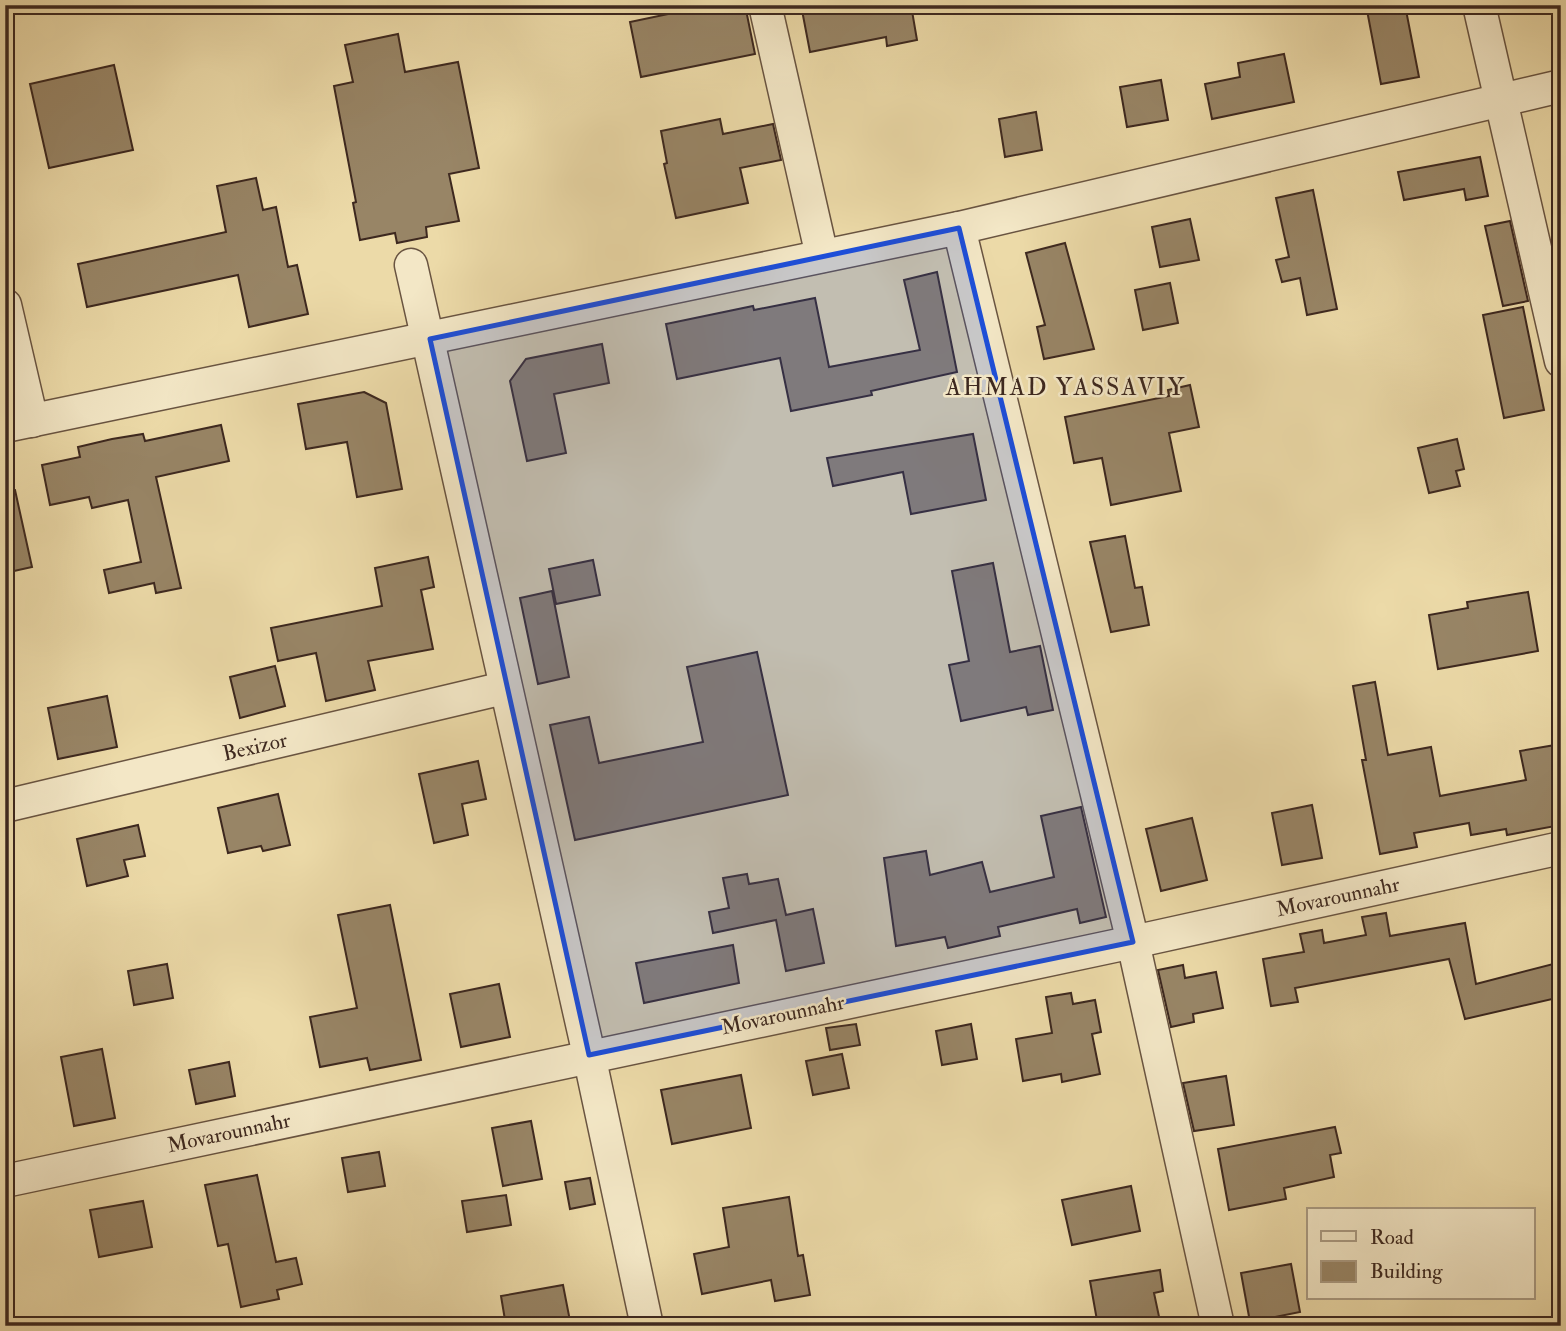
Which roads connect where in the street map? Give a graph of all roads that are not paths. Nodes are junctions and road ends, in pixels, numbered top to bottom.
1 (765, 5) edge
2 (1479, 5) edge
3 (1561, 86) edge
4 (1499, 99) junction
5 (959, 228) junction
6 (822, 256) junction
7 (411, 265) dead end
8 (5, 305) edge
9 (430, 339) junction
10 (1561, 361) edge
11 (18, 424) edge
12 (504, 688) junction
13 (5, 806) edge
14 (1561, 848) edge
15 (1133, 942) junction
16 (589, 1055) junction
17 (5, 1181) edge
18 (647, 1326) edge
19 (1218, 1326) edge

1 - 6 street
2 - 4 street
3 - 4 street
4 - 5 street
4 - 10 street
5 - 6 street
5 - 15 street
6 - 9 street
7 - 9 street
8 - 11 street
9 - 11 street
9 - 12 street
12 - 13 street, Bexizor
12 - 16 street
14 - 15 street, Movarounnahr
15 - 16 street, Movarounnahr
15 - 19 street
16 - 17 street, Movarounnahr
16 - 18 street

